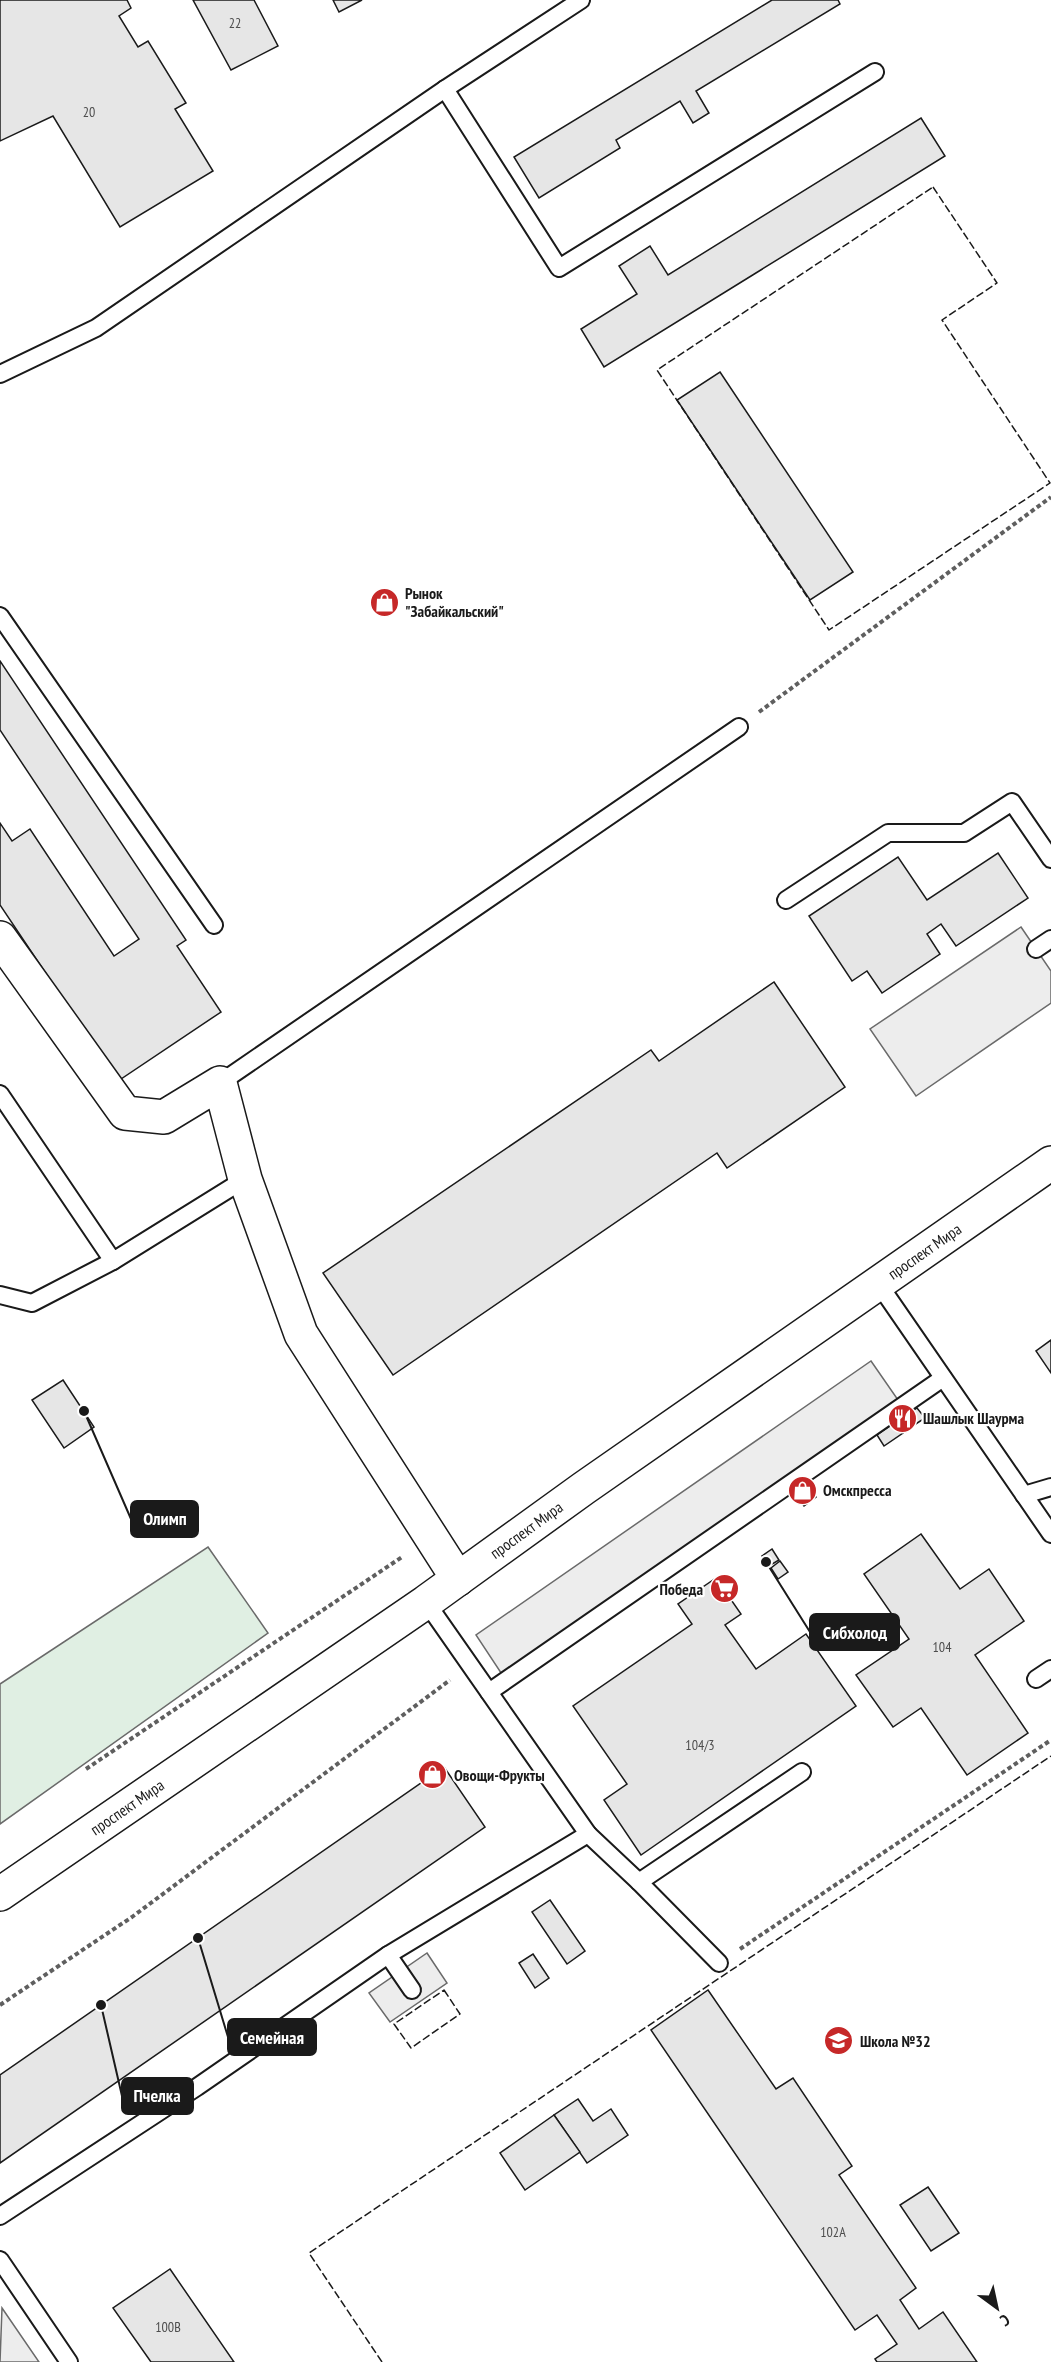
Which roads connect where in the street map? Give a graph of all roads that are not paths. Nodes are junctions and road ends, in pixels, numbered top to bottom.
1 (581, 0) edge
2 (875, 72) dead end
3 (445, 89) junction
4 (0, 374) edge
5 (0, 616) edge
6 (739, 727) road end
7 (1051, 859) edge
8 (786, 900) dead end
9 (214, 925) dead end
10 (0, 938) edge
11 (1051, 939) edge
12 (1036, 949) dead end
13 (220, 1083) junction
14 (0, 1094) edge
15 (1051, 1163) edge
16 (245, 1179) junction
17 (113, 1262) junction
18 (878, 1283) junction
19 (0, 1295) edge
20 (943, 1378) junction
21 (1051, 1487) edge
22 (1024, 1495) junction
23 (1051, 1534) edge
24 (458, 1579) junction
25 (426, 1602) junction
26 (1051, 1669) edge
27 (1036, 1679) dead end
28 (489, 1692) junction
29 (802, 1772) dead end
30 (588, 1834) junction
31 (639, 1882) junction
32 (0, 1894) edge
33 (388, 1955) junction
34 (719, 1963) road end
35 (412, 1990) dead end
36 (0, 2216) edge
37 (0, 2260) edge
38 (69, 2362) edge

1 - 3 lane
2 - 3 lane
3 - 4 lane
5 - 9 lane
6 - 13 lane
7 - 8 lane
10 - 13 main road
11 - 12 lane
13 - 16 main road
14 - 17 lane
15 - 18 main road, проспект Мира
16 - 17 lane
16 - 24 main road
17 - 19 lane
18 - 20 lane
18 - 24 main road, проспект Мира
20 - 22 lane
20 - 28 lane
21 - 22 lane
22 - 23 lane
24 - 25 main road, проспект Мира
25 - 28 lane
25 - 32 main road, проспект Мира
26 - 27 lane
28 - 30 lane
29 - 31 lane
30 - 31 lane
30 - 33 lane
31 - 34 lane
33 - 35 lane
33 - 36 lane
37 - 38 lane

